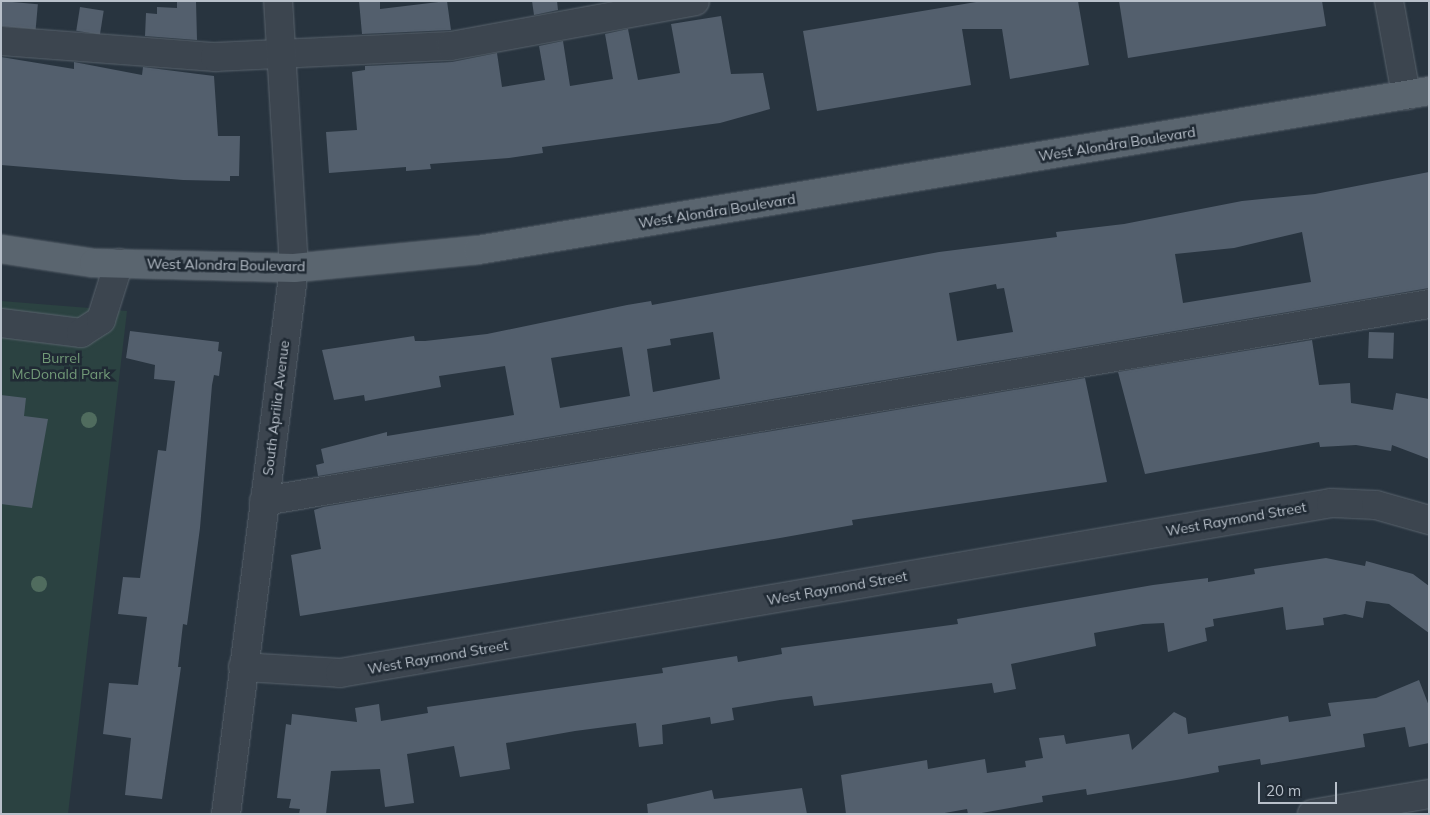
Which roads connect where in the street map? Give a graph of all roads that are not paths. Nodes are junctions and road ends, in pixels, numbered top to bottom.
1 (278, 1) edge
2 (695, 1) edge
3 (1389, 1) edge
4 (1, 40) edge
5 (280, 55) junction
6 (1417, 93) edge
7 (1, 249) edge
8 (119, 263) junction
9 (294, 268) junction
10 (1429, 304) edge
11 (1, 322) edge
12 (264, 501) junction
13 (1429, 520) edge
14 (243, 667) junction
15 (1429, 794) edge
16 (226, 814) edge
17 (1312, 814) edge

1 - 5 street, South Aprilia Avenue
2 - 5 street
3 - 6 street
4 - 5 street
5 - 9 street, South Aprilia Avenue
6 - 9 main road, West Alondra Boulevard
7 - 8 main road, West Alondra Boulevard
8 - 9 main road, West Alondra Boulevard
8 - 11 street
9 - 12 street, South Aprilia Avenue
10 - 12 street
12 - 14 street, South Aprilia Avenue
13 - 14 street, West Raymond Street
14 - 16 street, South Aprilia Avenue
15 - 17 street

